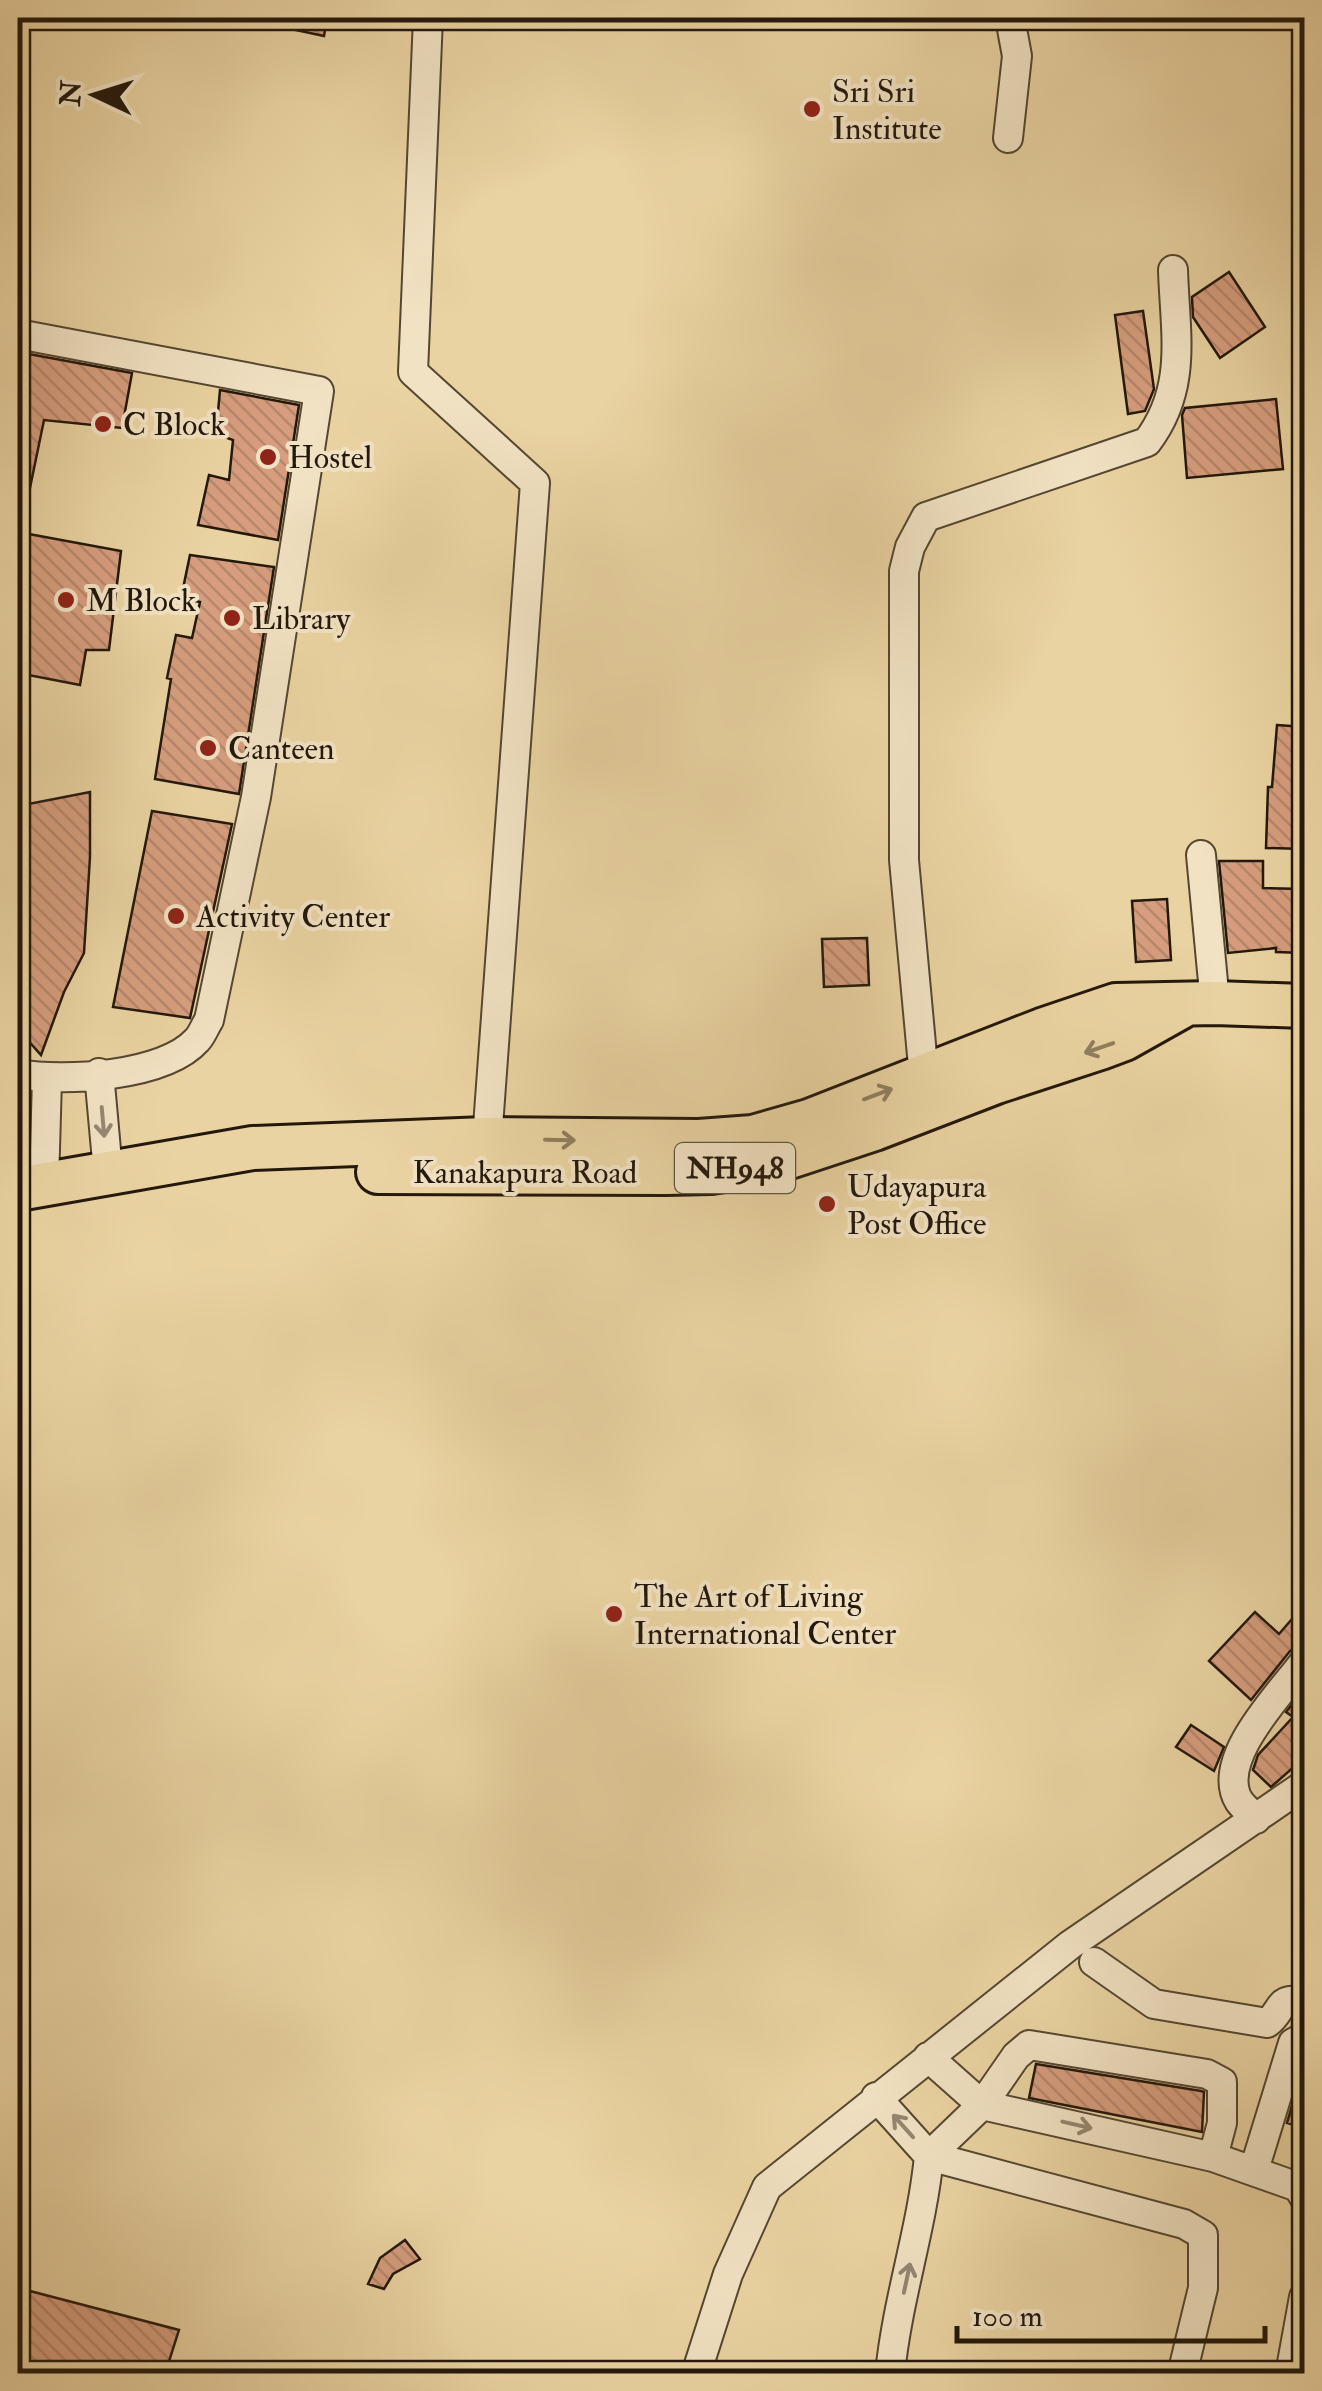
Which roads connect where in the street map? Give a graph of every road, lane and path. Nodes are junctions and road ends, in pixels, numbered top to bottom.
1 (428, 18) edge
2 (1010, 18) edge
3 (1008, 138) dead end
4 (1173, 270) dead end
5 (18, 334) edge
6 (1201, 855) dead end
7 (1201, 1003) junction
8 (1304, 1006) edge
9 (99, 1073) junction
10 (18, 1074) edge
11 (924, 1077) junction
12 (47, 1080) junction
13 (814, 1134) junction
14 (486, 1155) junction
15 (108, 1172) junction
16 (30, 1186) edge
17 (18, 1219) edge
18 (1304, 1662) edge
19 (1304, 1786) edge
20 (1256, 1818) junction
21 (1094, 1962) dead end
22 (1304, 2001) edge
23 (1304, 2038) edge
24 (928, 2056) junction
25 (876, 2097) junction
26 (982, 2105) junction
27 (929, 2156) junction
28 (1213, 2157) junction
29 (1254, 2170) junction
30 (1304, 2197) edge
31 (1304, 2296) edge
32 (696, 2374) edge
33 (890, 2374) edge
34 (1182, 2374) edge
35 (1290, 2374) edge

1 - 14 street
2 - 3 street
4 - 11 street
5 - 9 street
6 - 7 street
7 - 8 highway, Kanakapura Road / NH948
7 - 11 highway, Kanakapura Road / NH948
7 -> 13 highway, Kanakapura Road / NH948
9 - 12 street
9 -> 15 street
10 - 12 street
13 -> 11 highway, Kanakapura Road / NH948
12 - 16 street
13 - 14 highway, Kanakapura Road / NH948
14 - 15 highway, Kanakapura Road / NH948
14 - 17 highway, Kanakapura Road / NH948
15 - 16 highway, Kanakapura Road / NH948
18 - 20 street
19 - 20 street
20 - 24 street
21 - 22 street
23 - 29 street
24 - 25 street
24 - 26 street
27 -> 25 street
25 - 32 street
26 - 27 street
26 -> 28 street
26 - 28 street
33 -> 27 street
27 - 34 street
28 - 29 street
29 - 30 street
31 - 35 street

